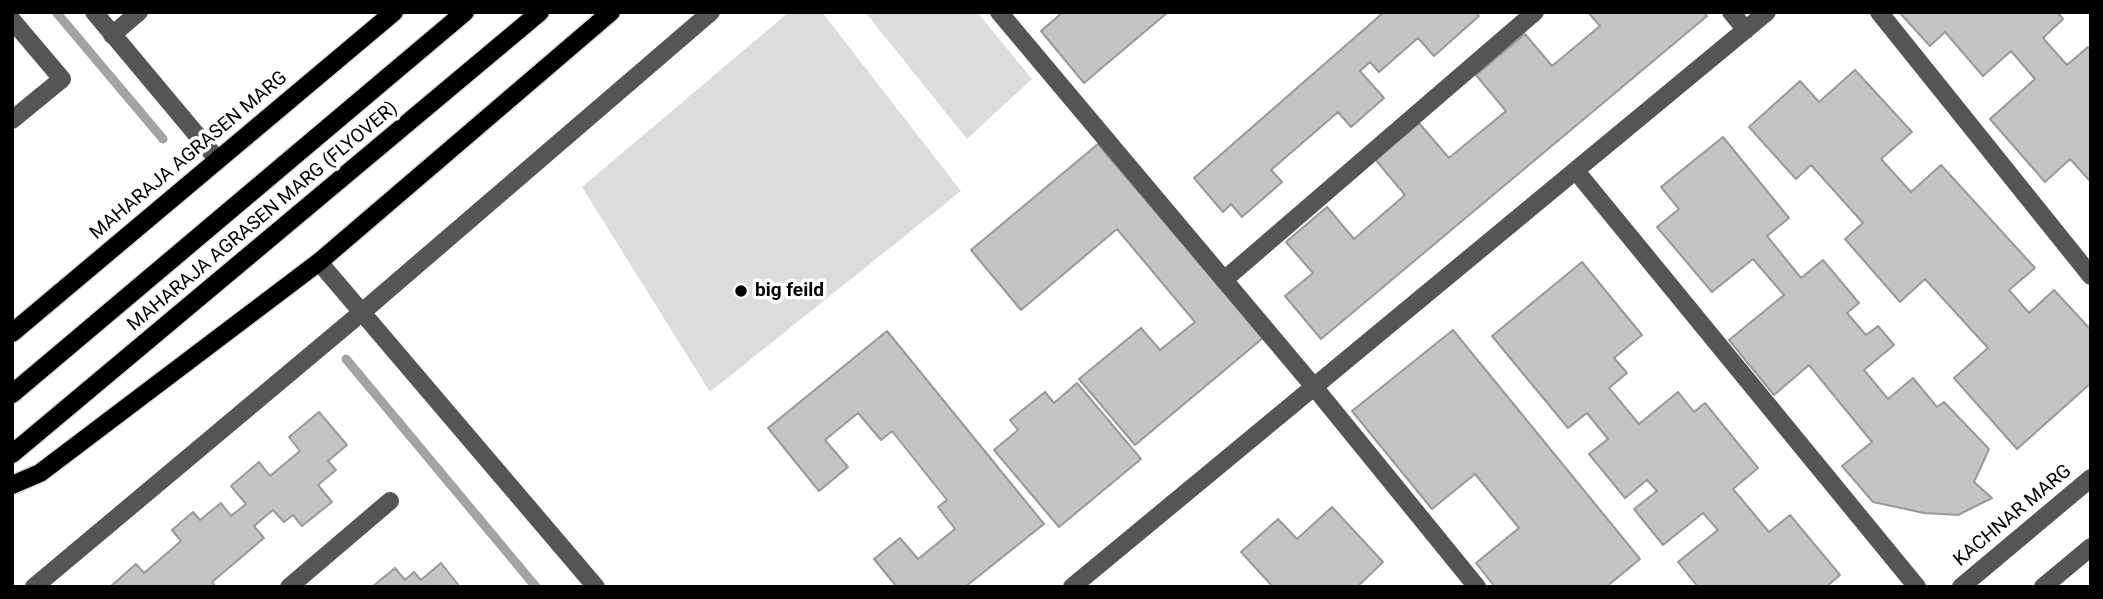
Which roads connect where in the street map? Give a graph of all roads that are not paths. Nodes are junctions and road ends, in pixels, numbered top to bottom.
1 (94, 12) edge
2 (139, 12) edge
3 (394, 12) edge
4 (465, 12) edge
5 (540, 12) edge
6 (611, 12) edge
7 (711, 12) edge
8 (999, 12) edge
9 (1535, 12) edge
10 (1731, 12) edge
11 (1768, 12) edge
12 (1879, 12) edge
13 (12, 20) edge
14 (1746, 30) junction
15 (113, 34) junction
16 (12, 120) edge
17 (217, 159) junction
18 (1576, 171) junction
19 (319, 262) junction
20 (2091, 276) edge
21 (1224, 280) junction
22 (361, 313) junction
23 (12, 332) edge
24 (1315, 387) junction
25 (12, 394) edge
26 (12, 454) edge
27 (2091, 478) edge
28 (12, 485) edge
29 (390, 501) dead end
30 (2091, 547) edge
31 (1980, 581) edge
32 (34, 587) edge
33 (289, 587) edge
34 (596, 587) edge
35 (1072, 587) edge
36 (1477, 587) edge
37 (1917, 587) edge
38 (1961, 587) edge
39 (2043, 587) edge

1 - 15 street
2 - 15 street
3 - 17 main road, MAHARAJA AGRASEN MARG
4 - 25 main road, MAHARAJA AGRASEN MARG (FLYOVER)
5 - 26 main road, MAHARAJA AGRASEN MARG (FLYOVER)
6 - 19 main road
7 - 22 street
8 - 21 street
9 - 21 street
10 - 14 street
11 - 14 street
12 - 20 street
13 - 16 street
14 - 18 street
15 - 17 street
17 - 23 main road, MAHARAJA AGRASEN MARG
18 - 24 street
18 - 37 street
19 - 22 street
19 - 28 main road
21 - 24 street
22 - 32 street
22 - 34 street
24 - 35 street
24 - 36 street
27 - 31 street, KACHNAR MARG
29 - 33 street
30 - 39 street
31 - 38 street, KACHNAR MARG

